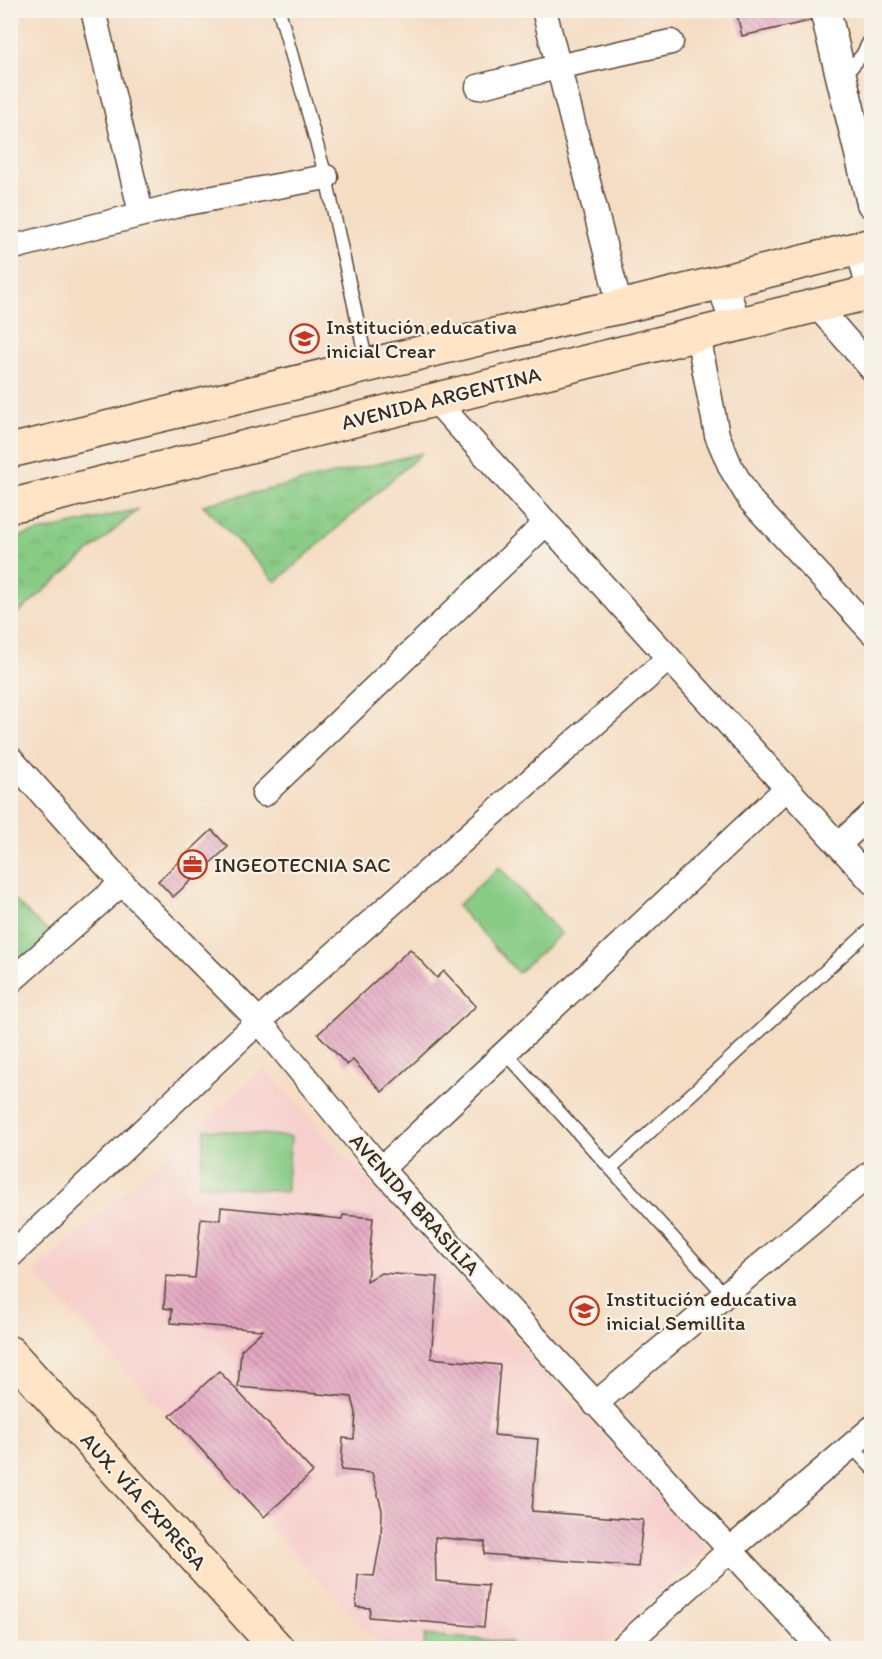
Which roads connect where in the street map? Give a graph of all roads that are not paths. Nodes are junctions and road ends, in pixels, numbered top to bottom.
1 (93, 10) edge
2 (279, 10) edge
3 (544, 10) edge
4 (825, 10) edge
5 (872, 36) edge
6 (671, 42) dead end
7 (557, 67) junction
8 (841, 79) junction
9 (478, 87) dead end
10 (326, 177) junction
11 (872, 203) edge
12 (141, 213) junction
13 (866, 246) edge
14 (10, 248) edge
15 (722, 282) junction
16 (872, 291) edge
17 (817, 306) junction
18 (620, 308) junction
19 (736, 326) junction
20 (698, 335) junction
21 (367, 365) junction
22 (872, 369) edge
23 (435, 400) junction
24 (10, 451) edge
25 (10, 506) edge
26 (546, 523) junction
27 (872, 632) edge
28 (669, 658) junction
29 (10, 758) edge
30 (787, 788) junction
31 (264, 794) dead end
32 (872, 814) edge
33 (838, 845) junction
34 (872, 882) edge
35 (122, 883) junction
36 (872, 928) edge
37 (10, 982) edge
38 (259, 1021) junction
39 (505, 1052) junction
40 (612, 1167) junction
41 (381, 1169) junction
42 (872, 1172) edge
43 (10, 1256) edge
44 (725, 1295) junction
45 (10, 1353) edge
46 (595, 1404) junction
47 (872, 1428) edge
48 (851, 1446) junction
49 (872, 1468) edge
50 (731, 1549) junction
51 (277, 1648) edge
52 (622, 1648) edge
53 (820, 1648) edge

1 - 12 street
2 - 10 lane
3 - 7 street
4 - 8 street
5 - 8 lane
6 - 7 street
7 - 9 street
7 - 18 street
8 - 11 street
10 - 12 street
10 - 21 lane
12 - 14 street
13 - 15 main road
13 - 16 street
15 - 18 main road
15 - 19 street
16 - 17 main road, AVENIDA ARGENTINA
17 - 19 main road, AVENIDA ARGENTINA
17 - 22 street
18 - 21 main road
19 - 20 main road, AVENIDA ARGENTINA
20 - 23 main road, AVENIDA ARGENTINA
20 - 27 street
21 - 24 main road
23 - 25 main road, AVENIDA ARGENTINA
23 - 26 street
26 - 28 street
26 - 31 street
28 - 30 street
28 - 38 street
29 - 35 street, AVENIDA BRASILIA
30 - 33 street
30 - 39 street
32 - 33 street
33 - 34 street
35 - 37 street
35 - 38 street, AVENIDA BRASILIA
36 - 40 lane
38 - 41 street, AVENIDA BRASILIA
38 - 43 street
39 - 40 lane
39 - 41 street
40 - 44 lane
41 - 46 street, AVENIDA BRASILIA
42 - 44 street
44 - 46 street
45 - 51 main road, AUX. VÍA EXPRESA
46 - 50 street, AVENIDA BRASILIA
47 - 48 street
48 - 49 lane
48 - 50 street
50 - 52 street
50 - 53 street, AVENIDA BRASILIA

